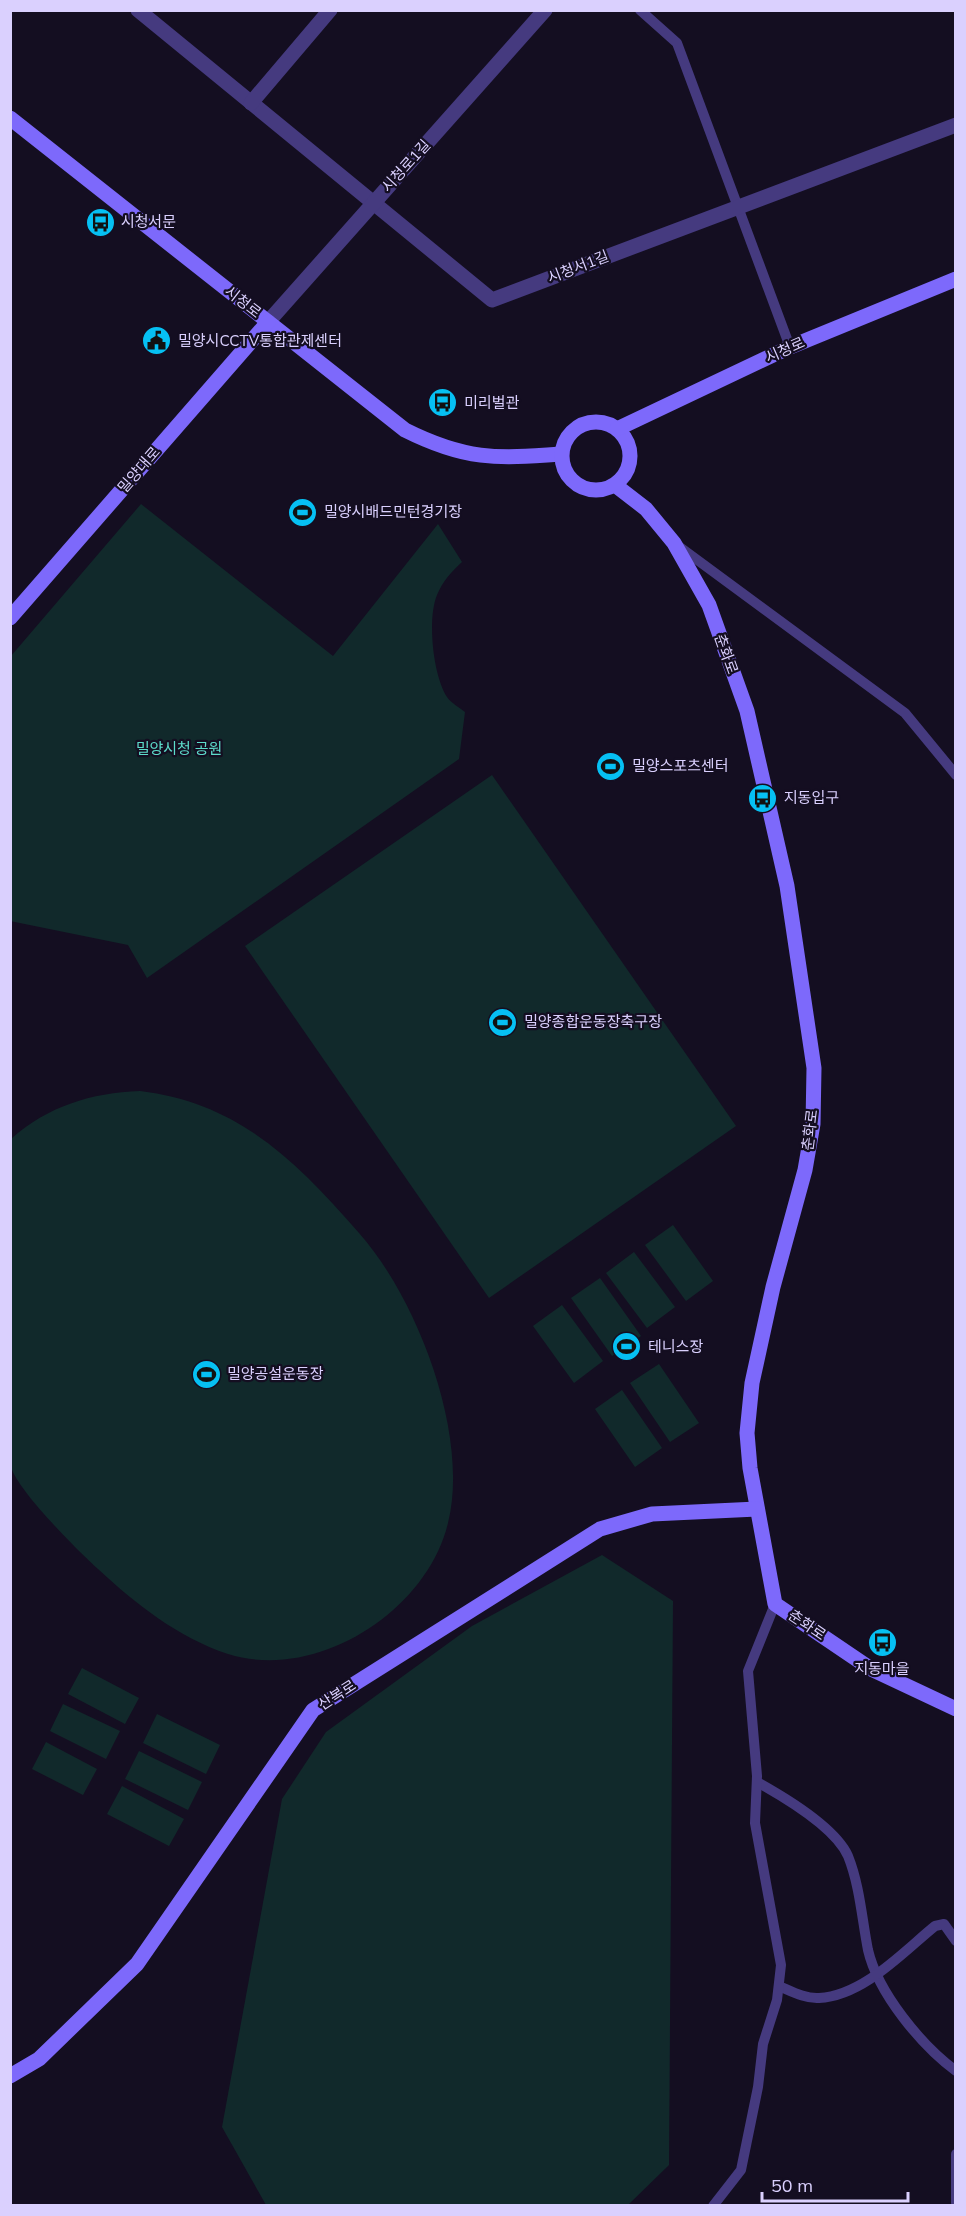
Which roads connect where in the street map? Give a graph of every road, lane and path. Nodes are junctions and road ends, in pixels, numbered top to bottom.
1 (330, 10) edge
2 (544, 10) edge
3 (640, 10) edge
4 (145, 13) edge
5 (251, 103) junction
6 (10, 118) edge
7 (956, 125) edge
8 (374, 203) junction
9 (739, 207) junction
10 (956, 279) edge
11 (268, 322) junction
12 (790, 347) junction
13 (617, 429) junction
14 (561, 454) junction
15 (615, 485) junction
16 (674, 543) junction
17 (10, 618) edge
18 (956, 775) edge
19 (757, 1509) junction
20 (776, 1604) junction
21 (956, 1709) edge
22 (757, 1782) junction
23 (956, 1941) edge
24 (878, 1972) junction
25 (779, 1986) junction
26 (956, 2071) edge
27 (10, 2076) edge
28 (956, 2154) edge
29 (955, 2204) edge
30 (711, 2205) edge

1 - 5 street
2 - 8 street, 시청로1길
3 - 9 lane
4 - 5 street, 시청서1길
5 - 8 street, 시청서1길
6 - 11 street, 시청로
7 - 9 street, 시청서1길
8 - 9 street, 시청서1길
8 - 11 street, 시청로1길
9 - 12 lane
10 - 12 street, 시청로
11 - 14 street, 시청로
11 - 17 street, 밀양대로
12 - 13 street, 시청로
13 - 14 street
13 - 15 street
14 - 15 street
15 - 16 street, 춘화로
16 - 18 lane
16 - 19 street, 춘화로
19 - 20 street, 춘화로
19 - 27 street, 산복로
20 - 21 street, 춘화로
20 - 22 lane
22 - 24 lane
22 - 25 lane
23 - 24 lane
24 - 25 lane
24 - 26 lane
25 - 30 lane
28 - 29 lane

